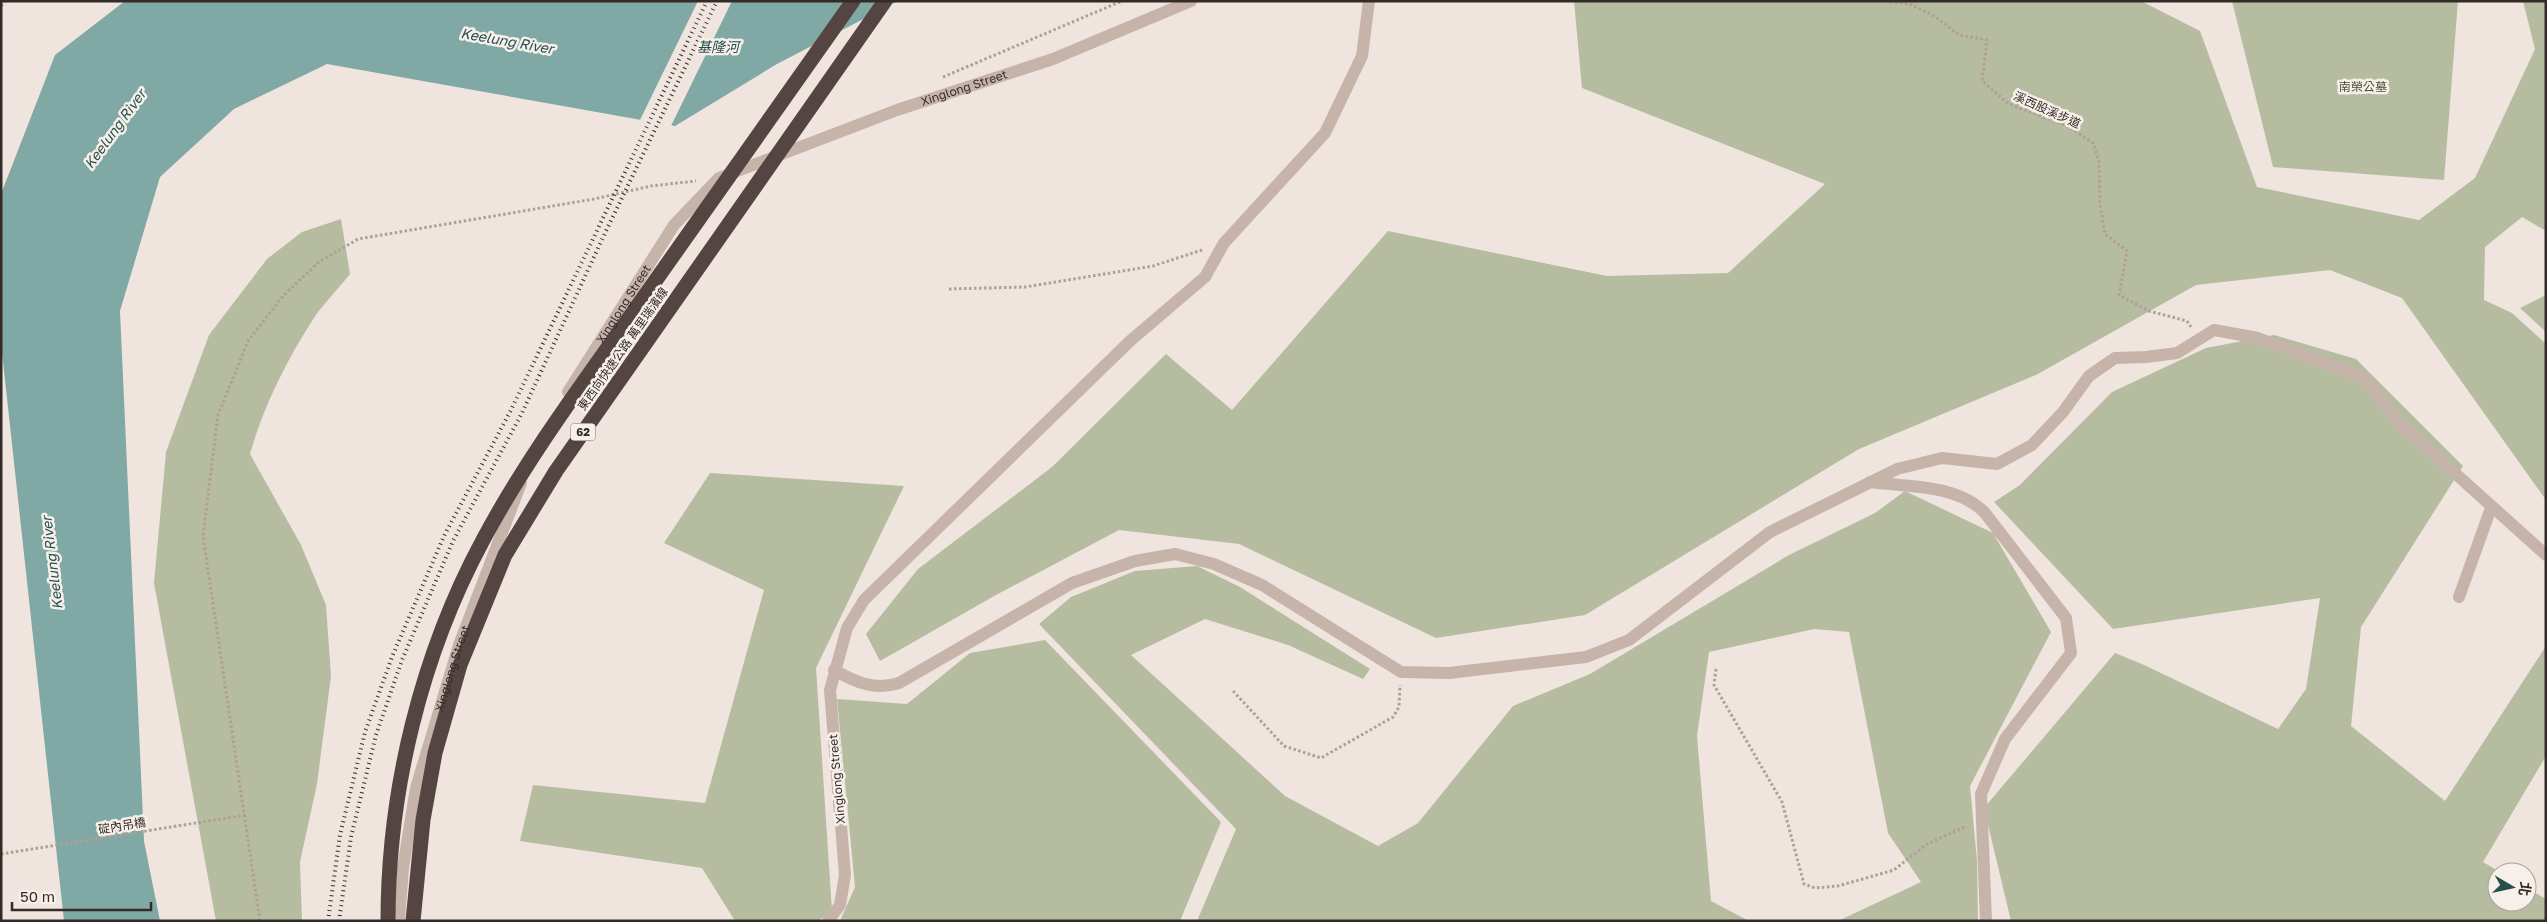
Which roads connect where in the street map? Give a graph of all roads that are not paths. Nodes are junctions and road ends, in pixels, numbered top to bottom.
1 (853, 1) edge
2 (885, 1) edge
3 (1191, 1) edge
4 (1369, 1) edge
5 (1870, 482) junction
6 (2492, 508) junction
7 (2546, 555) edge
8 (2459, 596) dead end
9 (834, 670) junction
10 (388, 921) edge
11 (399, 921) edge
12 (413, 921) edge
13 (828, 921) edge
14 (1986, 921) edge

1 - 10 highway, 東西向快速公路 萬里瑞濱線 / 62, bridge
2 - 12 highway, 東西向快速公路 萬里瑞濱線 / 62, bridge
3 - 11 street, Xinglong Street
4 - 9 street, Xinglong Street
5 - 6 street
5 - 9 street
5 - 14 street
6 - 7 street
6 - 8 street
9 - 13 street, Xinglong Street

